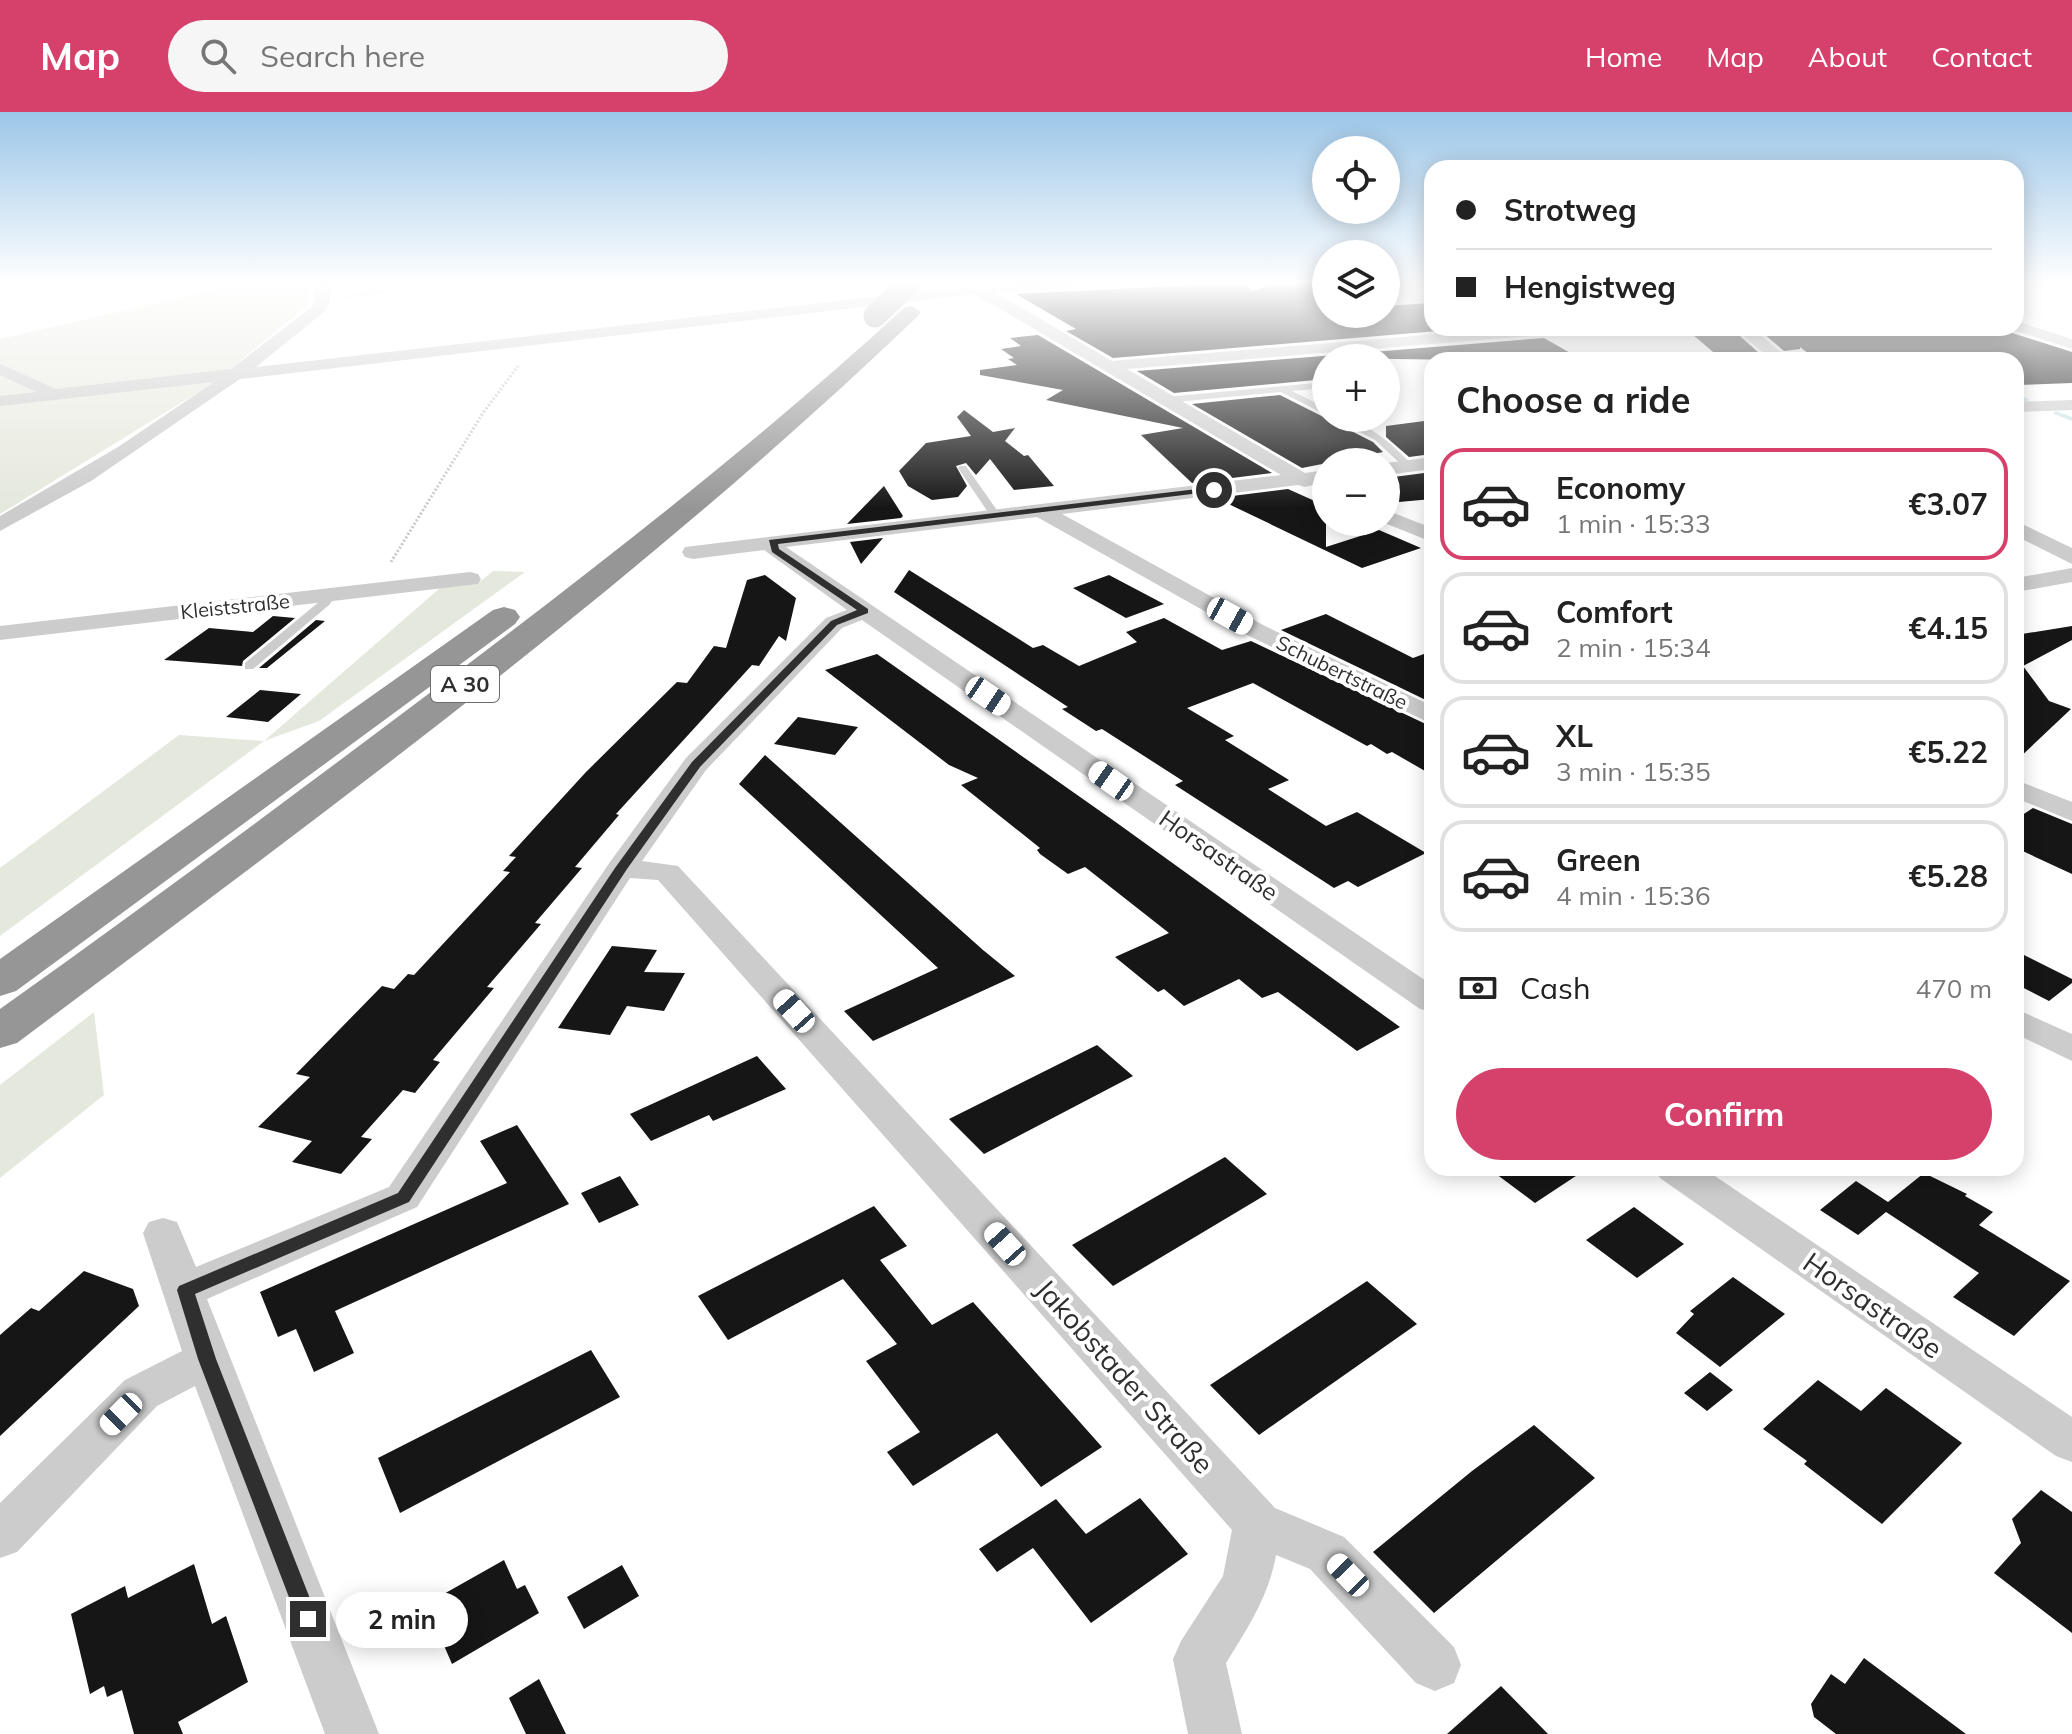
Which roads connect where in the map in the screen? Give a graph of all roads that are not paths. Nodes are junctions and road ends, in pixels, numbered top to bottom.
1 (260, 357) edge
2 (378, 357) edge
3 (830, 357) edge
4 (847, 357) edge
5 (1092, 357) edge
6 (1220, 357) edge
7 (1108, 366) junction
8 (0, 369) edge
9 (241, 372) junction
10 (1312, 386) edge
11 (1282, 389) junction
12 (49, 395) junction
13 (1166, 400) junction
14 (0, 401) edge
15 (1312, 405) edge
16 (2072, 405) edge
17 (2024, 407) edge
18 (1366, 432) edge
19 (1424, 464) edge
20 (1408, 466) junction
21 (1400, 467) edge
22 (963, 468) dead end
23 (1312, 478) edge
24 (1300, 479) junction
25 (1312, 484) edge
26 (664, 493) dead end
27 (1042, 511) junction
28 (996, 516) junction
29 (1400, 522) edge
30 (0, 525) edge
31 (2024, 531) edge
32 (1424, 533) edge
33 (772, 542) junction
34 (693, 552) dead end
35 (2072, 557) edge
36 (2072, 575) edge
37 (470, 579) dead end
38 (2024, 584) edge
39 (331, 595) junction
40 (531, 596) dead end
41 (865, 611) junction
42 (0, 633) edge
43 (249, 666) dead end
44 (1424, 712) edge
45 (2024, 791) edge
46 (2072, 812) edge
47 (621, 868) junction
48 (0, 981) edge
49 (1424, 995) edge
50 (2024, 1024) edge
51 (0, 1032) edge
52 (2072, 1049) edge
53 (1686, 1176) edge
54 (163, 1233) dead end
55 (185, 1290) junction
56 (207, 1359) junction
57 (2072, 1442) edge
58 (1258, 1524) junction
59 (0, 1536) edge
60 (1435, 1665) dead end
61 (352, 1734) edge
62 (1215, 1734) edge

1 - 9 street
2 - 9 street
3 - 26 highway, A 30, bridge
4 - 51 highway, A 30
5 - 7 street
6 - 7 street
7 - 13 street
8 - 12 street
9 - 12 street
9 - 30 street
10 - 11 lane
11 - 13 lane
11 - 15 lane
12 - 14 street
13 - 24 street
16 - 17 street
18 - 20 lane
19 - 20 street
20 - 21 street
22 - 28 lane
23 - 24 street
24 - 25 street
24 - 27 street
27 - 28 street
27 - 44 street, Schubertstraße
28 - 33 street
29 - 32 street
31 - 35 street
33 - 34 street
33 - 41 street, Horsastraße
36 - 38 street
37 - 39 street, Kleiststraße
39 - 42 street, Kleiststraße
39 - 43 lane
40 - 48 highway, A 30
41 - 47 street
41 - 49 street, Horsastraße
45 - 46 street
47 - 55 street
47 - 58 street, Jakobstader Straße
50 - 52 street
53 - 57 street, Horsastraße
54 - 55 street
55 - 56 street
56 - 59 street
56 - 61 street
58 - 60 street, Jakobstader Straße
58 - 62 street

